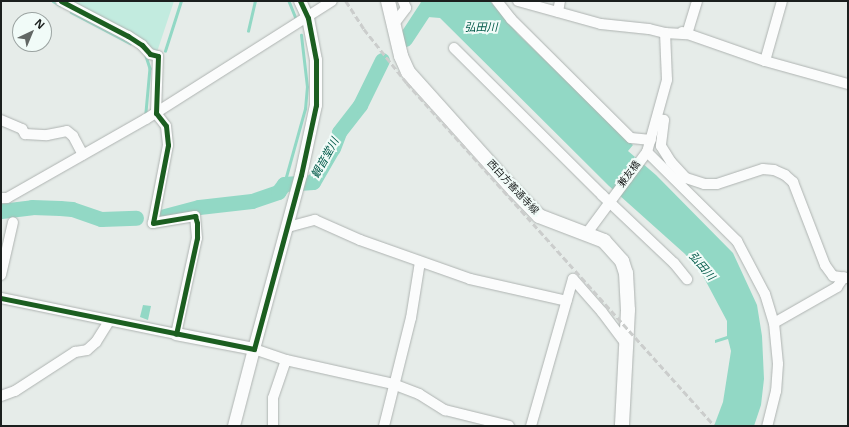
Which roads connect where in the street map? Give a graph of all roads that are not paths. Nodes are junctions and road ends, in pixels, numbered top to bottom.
1 (61, 1) edge
2 (300, 1) edge
3 (332, 1) edge
4 (388, 1) edge
5 (403, 1) edge
6 (497, 1) edge
7 (518, 1) edge
8 (560, 1) edge
9 (697, 1) edge
10 (782, 1) edge
11 (558, 12) junction
12 (308, 18) junction
13 (394, 24) junction
14 (682, 32) junction
15 (665, 33) junction
16 (454, 48) dead end
17 (765, 61) junction
18 (848, 84) edge
19 (156, 113) junction
20 (657, 119) junction
21 (1, 120) edge
22 (651, 140) junction
23 (646, 152) junction
24 (83, 155) junction
25 (1, 198) edge
26 (611, 199) junction
27 (12, 222) dead end
28 (288, 227) junction
29 (5, 233) edge
30 (587, 233) junction
31 (420, 262) junction
32 (1, 275) edge
33 (846, 277) edge
34 (688, 279) dead end
35 (1, 298) edge
36 (567, 300) junction
37 (109, 321) junction
38 (774, 323) junction
39 (176, 334) junction
40 (625, 343) junction
41 (254, 349) junction
42 (286, 360) junction
43 (393, 384) junction
44 (1, 396) edge
45 (234, 426) edge
46 (273, 426) edge
47 (384, 426) edge
48 (509, 426) edge
49 (531, 426) edge
50 (622, 426) edge
51 (767, 426) edge

1 - 19 street
2 - 12 street
3 - 12 street
4 - 13 main road, 西白方善通寺線
5 - 13 street
6 - 22 street
7 - 11 street
8 - 11 street
9 - 14 street
10 - 17 street
11 - 15 street
12 - 19 street
12 - 28 street
13 - 30 main road, 西白方善通寺線
14 - 15 street
14 - 17 street
15 - 20 street, 兼友橋
16 - 26 street
17 - 18 street
19 - 24 street
19 - 39 street
20 - 22 street, 兼友橋
20 - 33 street
21 - 24 street
22 - 23 street, 兼友橋
23 - 26 street, 兼友橋
23 - 38 street
24 - 25 street
26 - 30 street, 兼友橋
26 - 34 street
27 - 29 street
28 - 31 street
28 - 41 street
29 - 32 street
30 - 40 main road, 西白方善通寺線
31 - 36 street
31 - 43 street
33 - 38 street
35 - 37 street
36 - 40 street
36 - 49 street
37 - 39 street
37 - 44 street
38 - 51 street
39 - 41 street
40 - 50 main road, 西白方善通寺線
41 - 42 street
41 - 45 street
42 - 43 street
42 - 46 street
43 - 47 street
43 - 48 street

